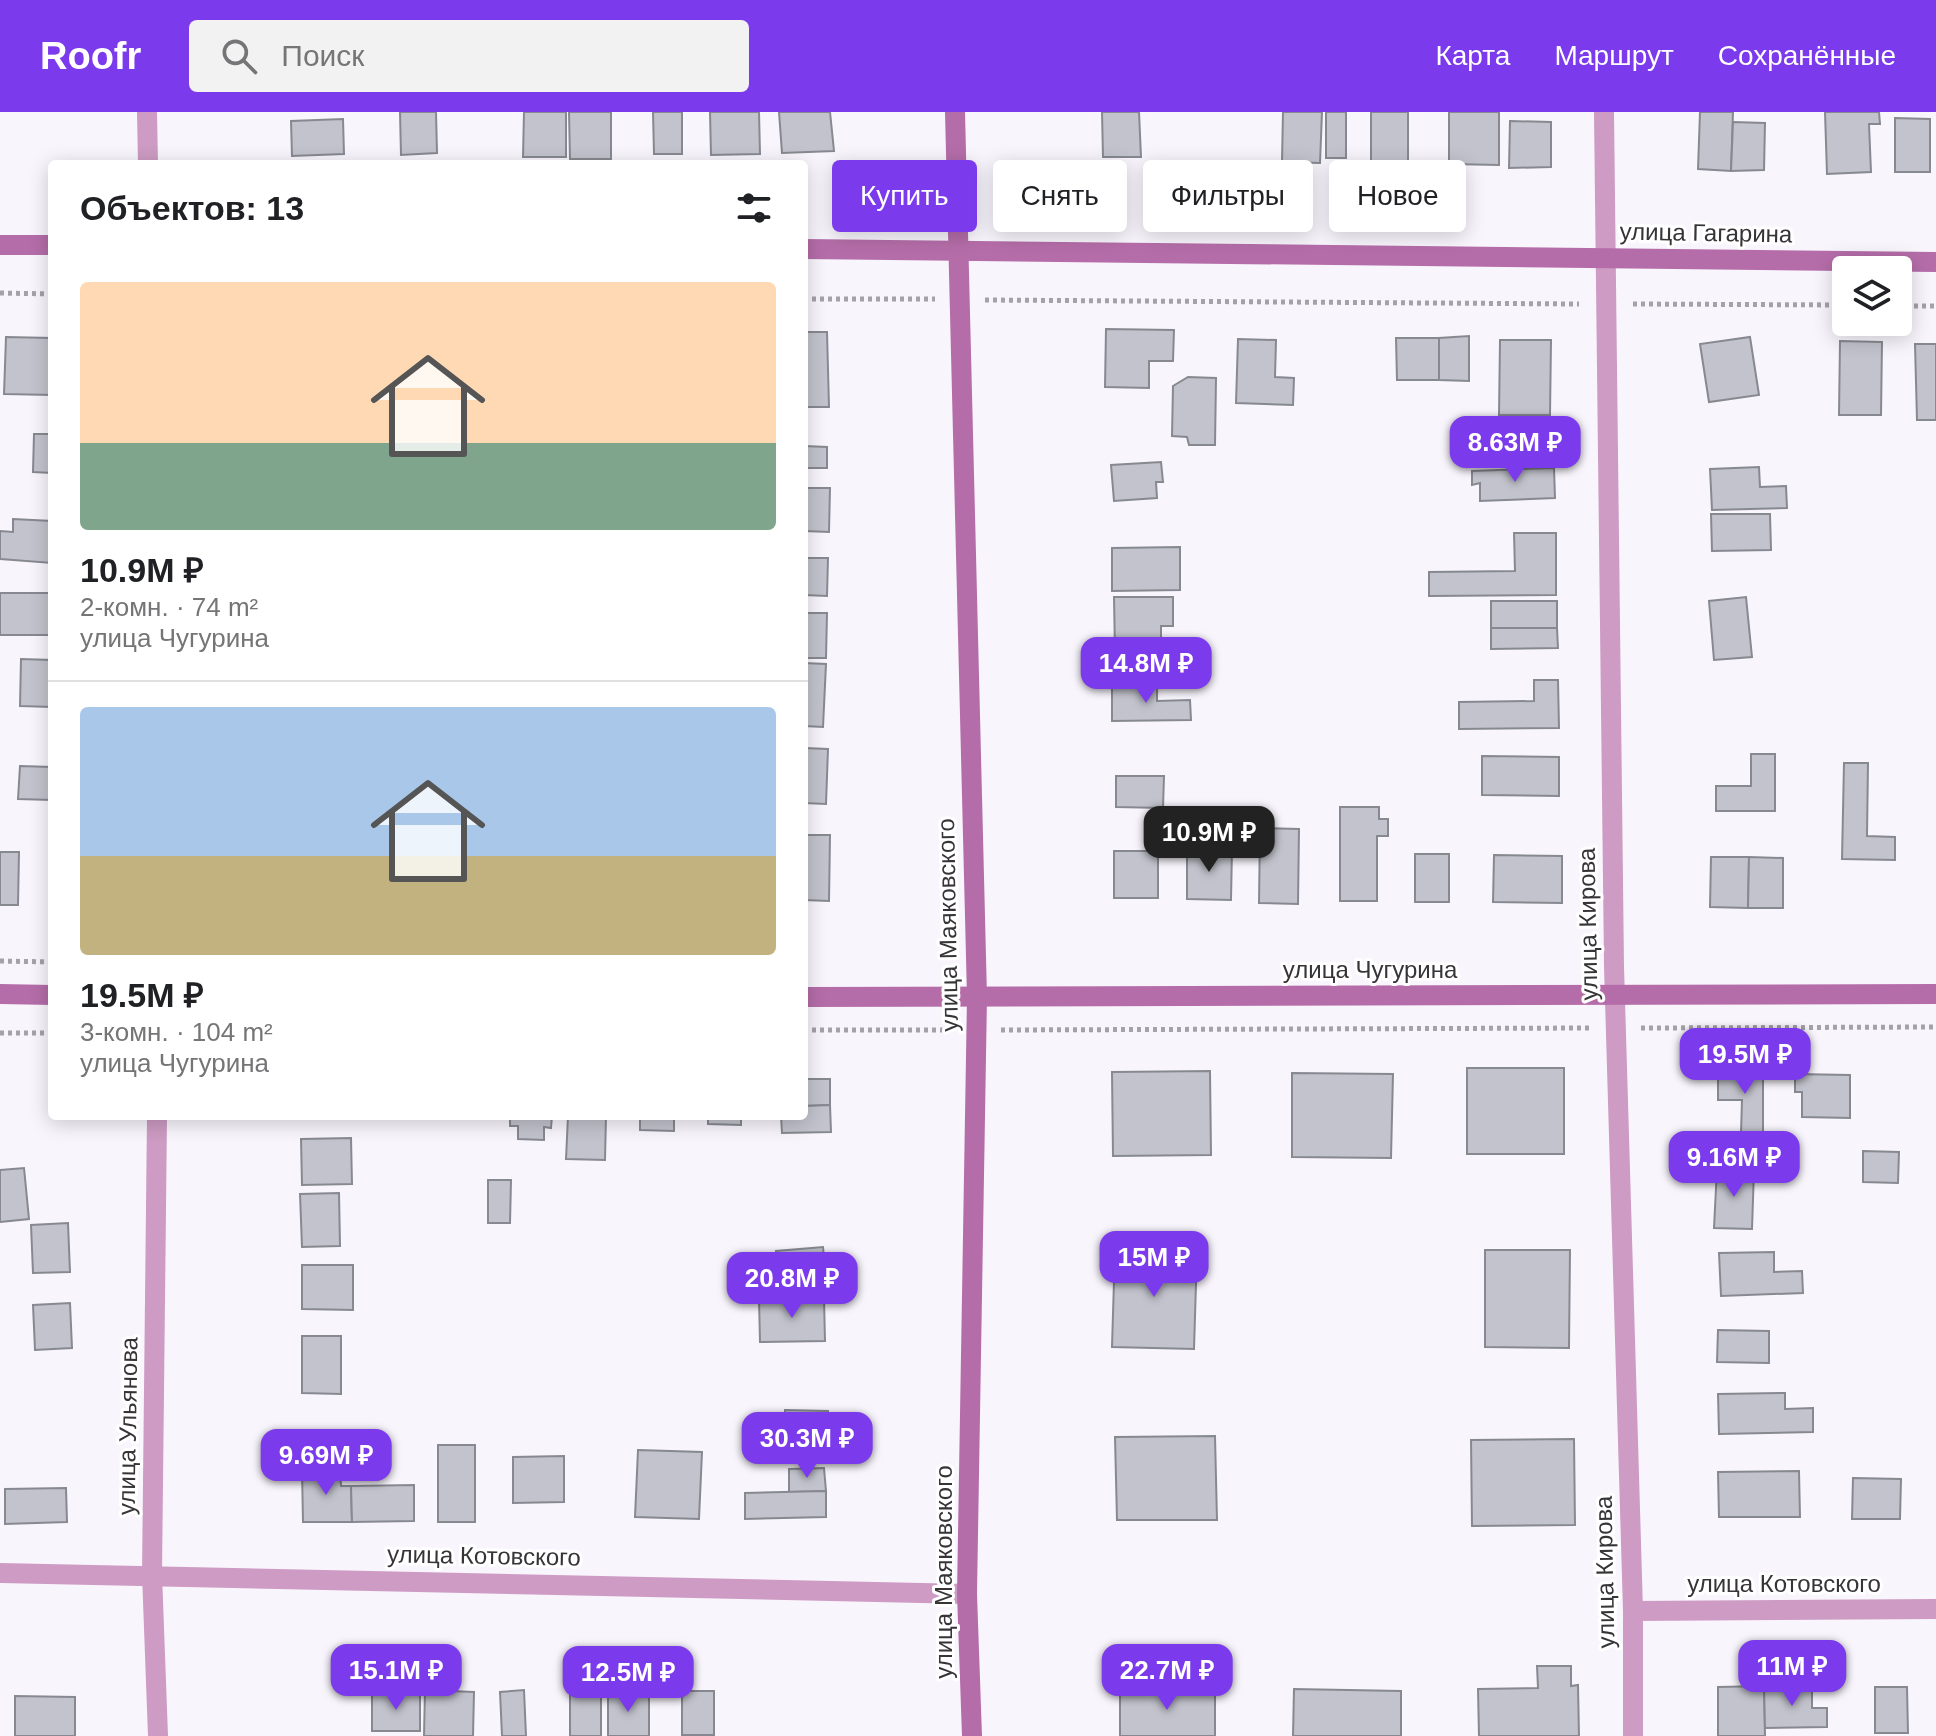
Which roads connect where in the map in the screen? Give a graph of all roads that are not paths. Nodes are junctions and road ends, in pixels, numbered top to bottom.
1 (147, 112) edge
2 (955, 112) edge
3 (1604, 112) edge
4 (148, 160) edge
5 (0, 245) edge
6 (48, 245) edge
7 (808, 249) edge
8 (957, 250) junction
9 (1606, 258) junction
10 (1936, 262) edge
11 (0, 994) edge
12 (1936, 994) edge
13 (48, 995) edge
14 (1615, 995) junction
15 (808, 997) edge
16 (977, 997) junction
17 (157, 1120) edge
18 (0, 1573) edge
19 (152, 1574) junction
20 (967, 1594) junction
21 (1936, 1609) edge
22 (1633, 1611) junction
23 (158, 1736) edge
24 (972, 1736) edge
25 (1633, 1736) edge

1 - 4 street
2 - 8 street, улица Маяковского
3 - 9 street, улица Кирова
5 - 6 street
7 - 8 street, улица Гагарина
8 - 9 street, улица Гагарина
8 - 16 street, улица Маяковского
9 - 10 street, улица Гагарина
9 - 14 street, улица Кирова
11 - 13 street
12 - 14 street, улица Чугурина
14 - 16 street, улица Чугурина
14 - 22 street, улица Кирова
15 - 16 street, улица Чугурина
16 - 20 street, улица Маяковского
17 - 19 street, улица Ульянова
18 - 19 street, улица Котовского
19 - 20 street, улица Котовского
19 - 23 street, улица Ульянова
20 - 24 street, улица Маяковского
21 - 22 street, улица Котовского
22 - 25 street, улица Кирова

